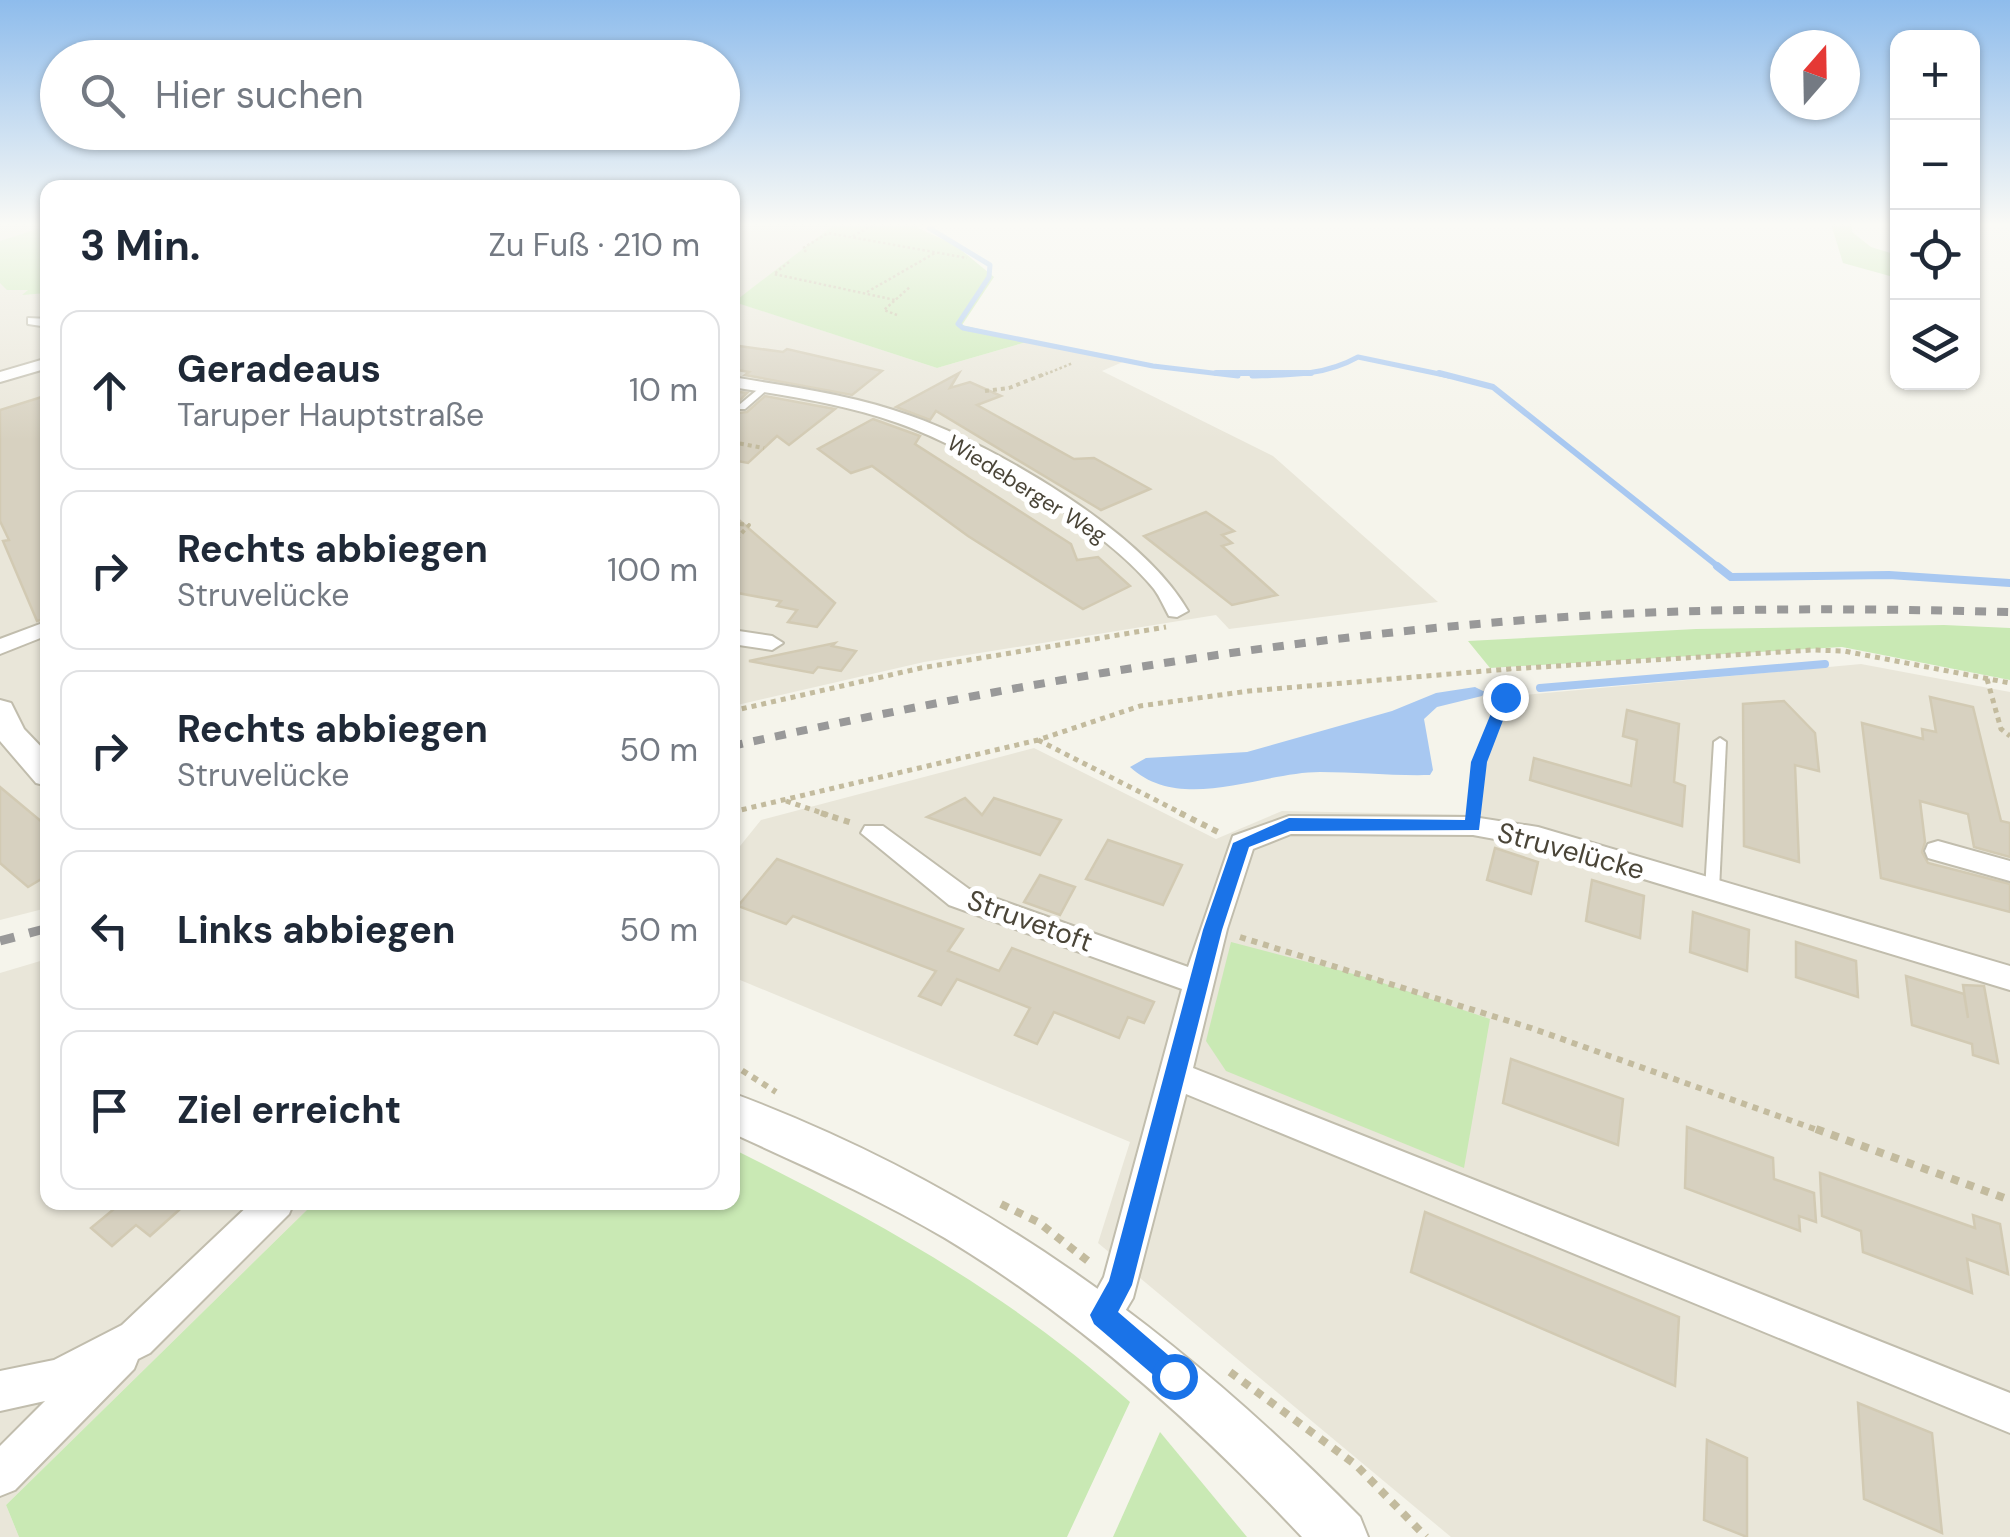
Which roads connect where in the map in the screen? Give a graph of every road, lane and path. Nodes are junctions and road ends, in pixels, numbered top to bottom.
1 (873, 296) edge
2 (900, 296) edge
3 (895, 300) junction
4 (897, 315) dead end
5 (40, 359) edge
6 (1073, 364) dead end
7 (40, 365) edge
8 (18, 372) junction
9 (0, 377) edge
10 (740, 383) edge
11 (766, 388) junction
12 (986, 391) dead end
13 (742, 407) dead end
14 (740, 444) edge
15 (764, 448) dead end
16 (1177, 612) joint
17 (40, 630) edge
18 (740, 638) edge
19 (772, 643) dead end
20 (0, 647) edge
21 (1509, 669) junction
22 (1987, 678) junction
23 (2010, 683) edge
24 (740, 709) edge
25 (4, 728) edge
26 (2010, 736) edge
27 (1038, 740) junction
28 (1720, 742) dead end
29 (40, 766) edge
30 (784, 800) junction
31 (740, 810) edge
32 (1472, 826) junction
33 (874, 833) joint
34 (1242, 843) junction
35 (1938, 851) dead end
36 (2010, 871) edge
37 (1712, 890) junction
38 (1213, 930) junction
39 (2010, 978) edge
40 (1200, 983) junction
41 (1175, 1075) junction
42 (740, 1116) edge
43 (2010, 1200) edge
44 (269, 1210) edge
45 (1102, 1315) junction
46 (136, 1339) junction
47 (0, 1391) edge
48 (2010, 1413) edge
49 (0, 1476) edge
50 (1340, 1537) edge

1 - 3 path
2 - 3 path
3 - 4 path
5 - 8 street
6 - 12 path
7 - 8 street
8 - 9 street
10 - 11 street, Wiedeberger Weg
11 - 13 lane
11 - 16 street, Wiedeberger Weg
14 - 15 path
16 - 24 path
17 - 20 street
18 - 19 street
21 - 22 path
21 - 27 path
21 - 32 path
22 - 23 path
22 - 26 path
25 - 29 street
27 - 30 path
27 - 34 path
28 - 37 lane
30 - 31 path
30 - 33 path
32 - 34 street, Struvelücke
32 - 37 street, Struvelücke
33 - 40 street, Struvetoft
34 - 38 street
35 - 36 street
37 - 39 street, Struvelücke
38 - 40 street
38 - 43 path
40 - 41 street
41 - 45 street
41 - 48 street
42 - 45 street
44 - 46 street
45 - 50 street
46 - 47 street
46 - 49 street

